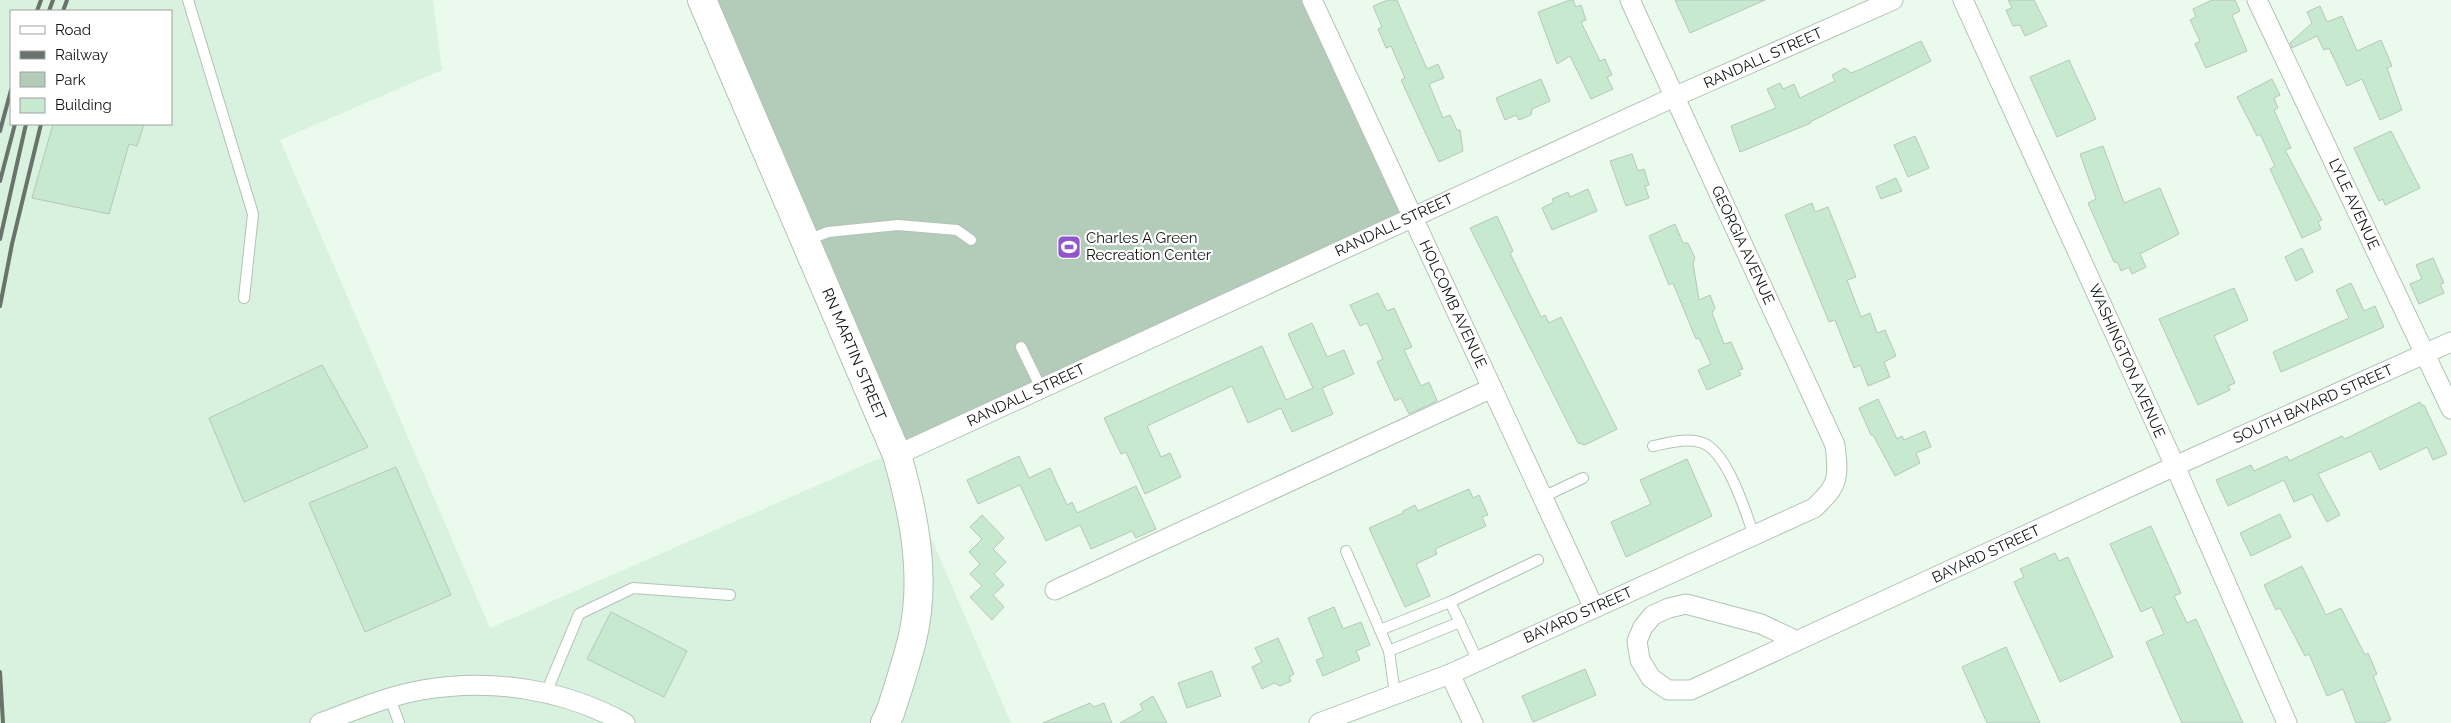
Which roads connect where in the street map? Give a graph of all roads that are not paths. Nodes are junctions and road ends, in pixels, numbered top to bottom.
1 (188, 0) edge
2 (702, 0) edge
3 (1312, 0) edge
4 (1630, 0) edge
5 (1893, 0) edge
6 (1963, 0) edge
7 (2257, 0) edge
8 (1674, 96) junction
9 (1412, 216) junction
10 (971, 240) dead end
11 (805, 241) junction
12 (244, 298) dead end
13 (2451, 342) edge
14 (1021, 347) dead end
15 (2426, 354) junction
16 (1041, 388) junction
17 (1492, 388) junction
18 (2451, 409) edge
19 (1653, 446) dead end
20 (896, 455) junction
21 (2175, 466) junction
22 (1583, 478) dead end
23 (1830, 493) joint
24 (1543, 497) junction
25 (1754, 535) junction
26 (1346, 550) dead end
27 (1538, 560) dead end
28 (1055, 590) dead end
29 (730, 595) dead end
30 (1450, 602) junction
31 (1594, 608) junction
32 (1460, 622) junction
33 (1380, 630) junction
34 (1797, 641) junction
35 (1389, 652) junction
36 (1478, 661) junction
37 (1450, 674) junction
38 (546, 693) junction
39 (1395, 694) junction
40 (390, 698) junction
41 (320, 723) edge
42 (399, 723) edge
43 (625, 723) edge
44 (885, 723) edge
45 (1319, 723) edge
46 (1473, 723) edge
47 (2287, 723) edge

1 - 12 lane
2 - 11 street, RN MARTIN STREET
3 - 9 street, HOLCOMB AVENUE
4 - 8 street, GEORGIA AVENUE
5 - 8 street, RANDALL STREET
6 - 21 street, WASHINGTON AVENUE
7 - 15 street, LYLE AVENUE
8 - 9 street, RANDALL STREET
8 - 23 street, GEORGIA AVENUE
9 - 16 street, RANDALL STREET
9 - 17 street, HOLCOMB AVENUE
10 - 11 lane
11 - 20 street, RN MARTIN STREET
13 - 15 street, SOUTH BAYARD STREET
14 - 16 lane
15 - 18 street, LYLE AVENUE
15 - 21 street, SOUTH BAYARD STREET
16 - 20 street, RANDALL STREET
17 - 24 street, HOLCOMB AVENUE
17 - 28 street
19 - 25 lane
20 - 44 street, RN MARTIN STREET
21 - 34 street, BAYARD STREET
21 - 47 street, WASHINGTON AVENUE
22 - 24 lane
23 - 25 street, BAYARD STREET
24 - 31 street, HOLCOMB AVENUE
25 - 31 street, BAYARD STREET
26 - 33 lane
27 - 30 lane
29 - 38 lane
30 - 32 lane
30 - 33 lane
31 - 36 street, BAYARD STREET
32 - 35 lane
32 - 36 lane
33 - 35 lane
34 - 34 street, BAYARD STREET
35 - 39 lane
36 - 37 street, BAYARD STREET
37 - 39 street, BAYARD STREET
37 - 46 street
38 - 40 street
38 - 43 street
39 - 45 street, BAYARD STREET
40 - 41 street
40 - 42 lane

